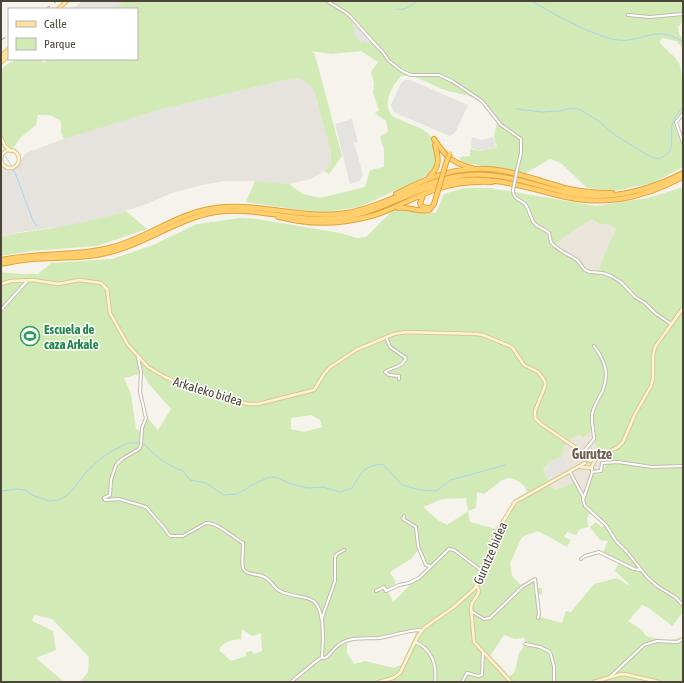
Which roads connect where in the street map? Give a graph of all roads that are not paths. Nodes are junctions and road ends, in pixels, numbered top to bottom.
1 (67, 1) edge
2 (327, 1) edge
3 (59, 8) edge
4 (683, 14) edge
5 (628, 15) dead end
6 (8, 53) edge
7 (1, 62) edge
8 (683, 114) edge
9 (1, 138) edge
10 (683, 143) edge
11 (4, 144) junction
12 (12, 151) junction
13 (450, 152) dead end
14 (4, 154) junction
15 (1, 159) edge
16 (3, 166) edge
17 (474, 168) junction
18 (683, 173) edge
19 (683, 177) edge
20 (426, 179) junction
21 (512, 183) junction
22 (424, 194) junction
23 (625, 194) junction
24 (382, 202) junction
25 (432, 207) junction
26 (393, 209) junction
27 (251, 211) junction
28 (1, 260) edge
29 (1, 264) edge
30 (28, 280) junction
31 (1, 284) edge
32 (683, 308) edge
33 (1, 310) edge
34 (671, 324) junction
35 (386, 337) junction
36 (594, 346) dead end
37 (138, 358) junction
38 (399, 379) dead end
39 (585, 456) junction
40 (596, 458) junction
41 (590, 461) junction
42 (585, 463) junction
43 (683, 466) edge
44 (578, 468) junction
45 (590, 468) junction
46 (570, 472) junction
47 (584, 498) junction
48 (404, 516) dead end
49 (344, 550) dead end
50 (581, 559) dead end
51 (431, 566) junction
52 (641, 570) junction
53 (482, 572) junction
54 (477, 586) junction
55 (474, 589) junction
56 (376, 591) dead end
57 (478, 596) junction
58 (683, 605) edge
59 (470, 611) junction
60 (538, 618) dead end
61 (322, 622) junction
62 (420, 631) junction
63 (683, 639) edge
64 (415, 642) junction
65 (525, 644) dead end
66 (483, 652) junction
67 (322, 658) junction
68 (610, 677) junction
69 (291, 682) edge
70 (379, 682) edge
71 (435, 682) edge
72 (462, 682) edge
73 (512, 682) edge
74 (554, 682) edge
75 (594, 682) edge
76 (659, 682) edge

1 - 3 main road
2 - 34 street, bridge
4 - 5 street
6 - 7 main road
8 - 10 street
9 - 11 street
11 - 12 street
11 - 14 street
12 - 14 street
12 - 16 street
13 - 25 highway, bridge
14 - 15 street
15 - 16 street
17 - 20 highway
17 - 20 highway
17 - 23 highway
18 - 23 highway
19 - 21 highway
20 - 24 highway
21 - 22 highway
21 - 27 highway
22 - 25 highway
22 - 26 highway
23 - 24 highway
24 - 28 highway
25 - 26 highway
26 - 27 highway
27 - 29 highway
30 - 31 street, Arkaleko bidea
30 - 33 street
30 - 37 street, Arkaleko bidea
32 - 34 street
34 - 40 street
35 - 37 street, Arkaleko bidea
35 - 38 street
35 - 39 street, Arkaleko bidea
36 - 39 street
37 - 61 street
39 - 41 street
39 - 42 street
40 - 41 street
40 - 45 street
41 - 42 street
41 - 45 street
42 - 44 street
42 - 45 street
43 - 45 street
44 - 45 street
44 - 46 street, Gurutze bidea
45 - 47 street
46 - 47 street
46 - 53 street, Gurutze bidea
47 - 52 street
48 - 51 street
49 - 61 street
50 - 52 street
51 - 53 street
51 - 56 street
52 - 58 street
53 - 54 street, Gurutze bidea
54 - 55 street, Gurutze bidea
54 - 57 street
55 - 57 street
55 - 62 street, Gurutze bidea
57 - 59 street
59 - 60 street
59 - 66 street
61 - 67 street
62 - 64 street, Gurutze bidea
62 - 67 street
63 - 68 street
64 - 70 street, Gurutze bidea
64 - 71 street
65 - 74 street
66 - 72 street
66 - 73 street
67 - 69 street
68 - 75 street
68 - 76 street

